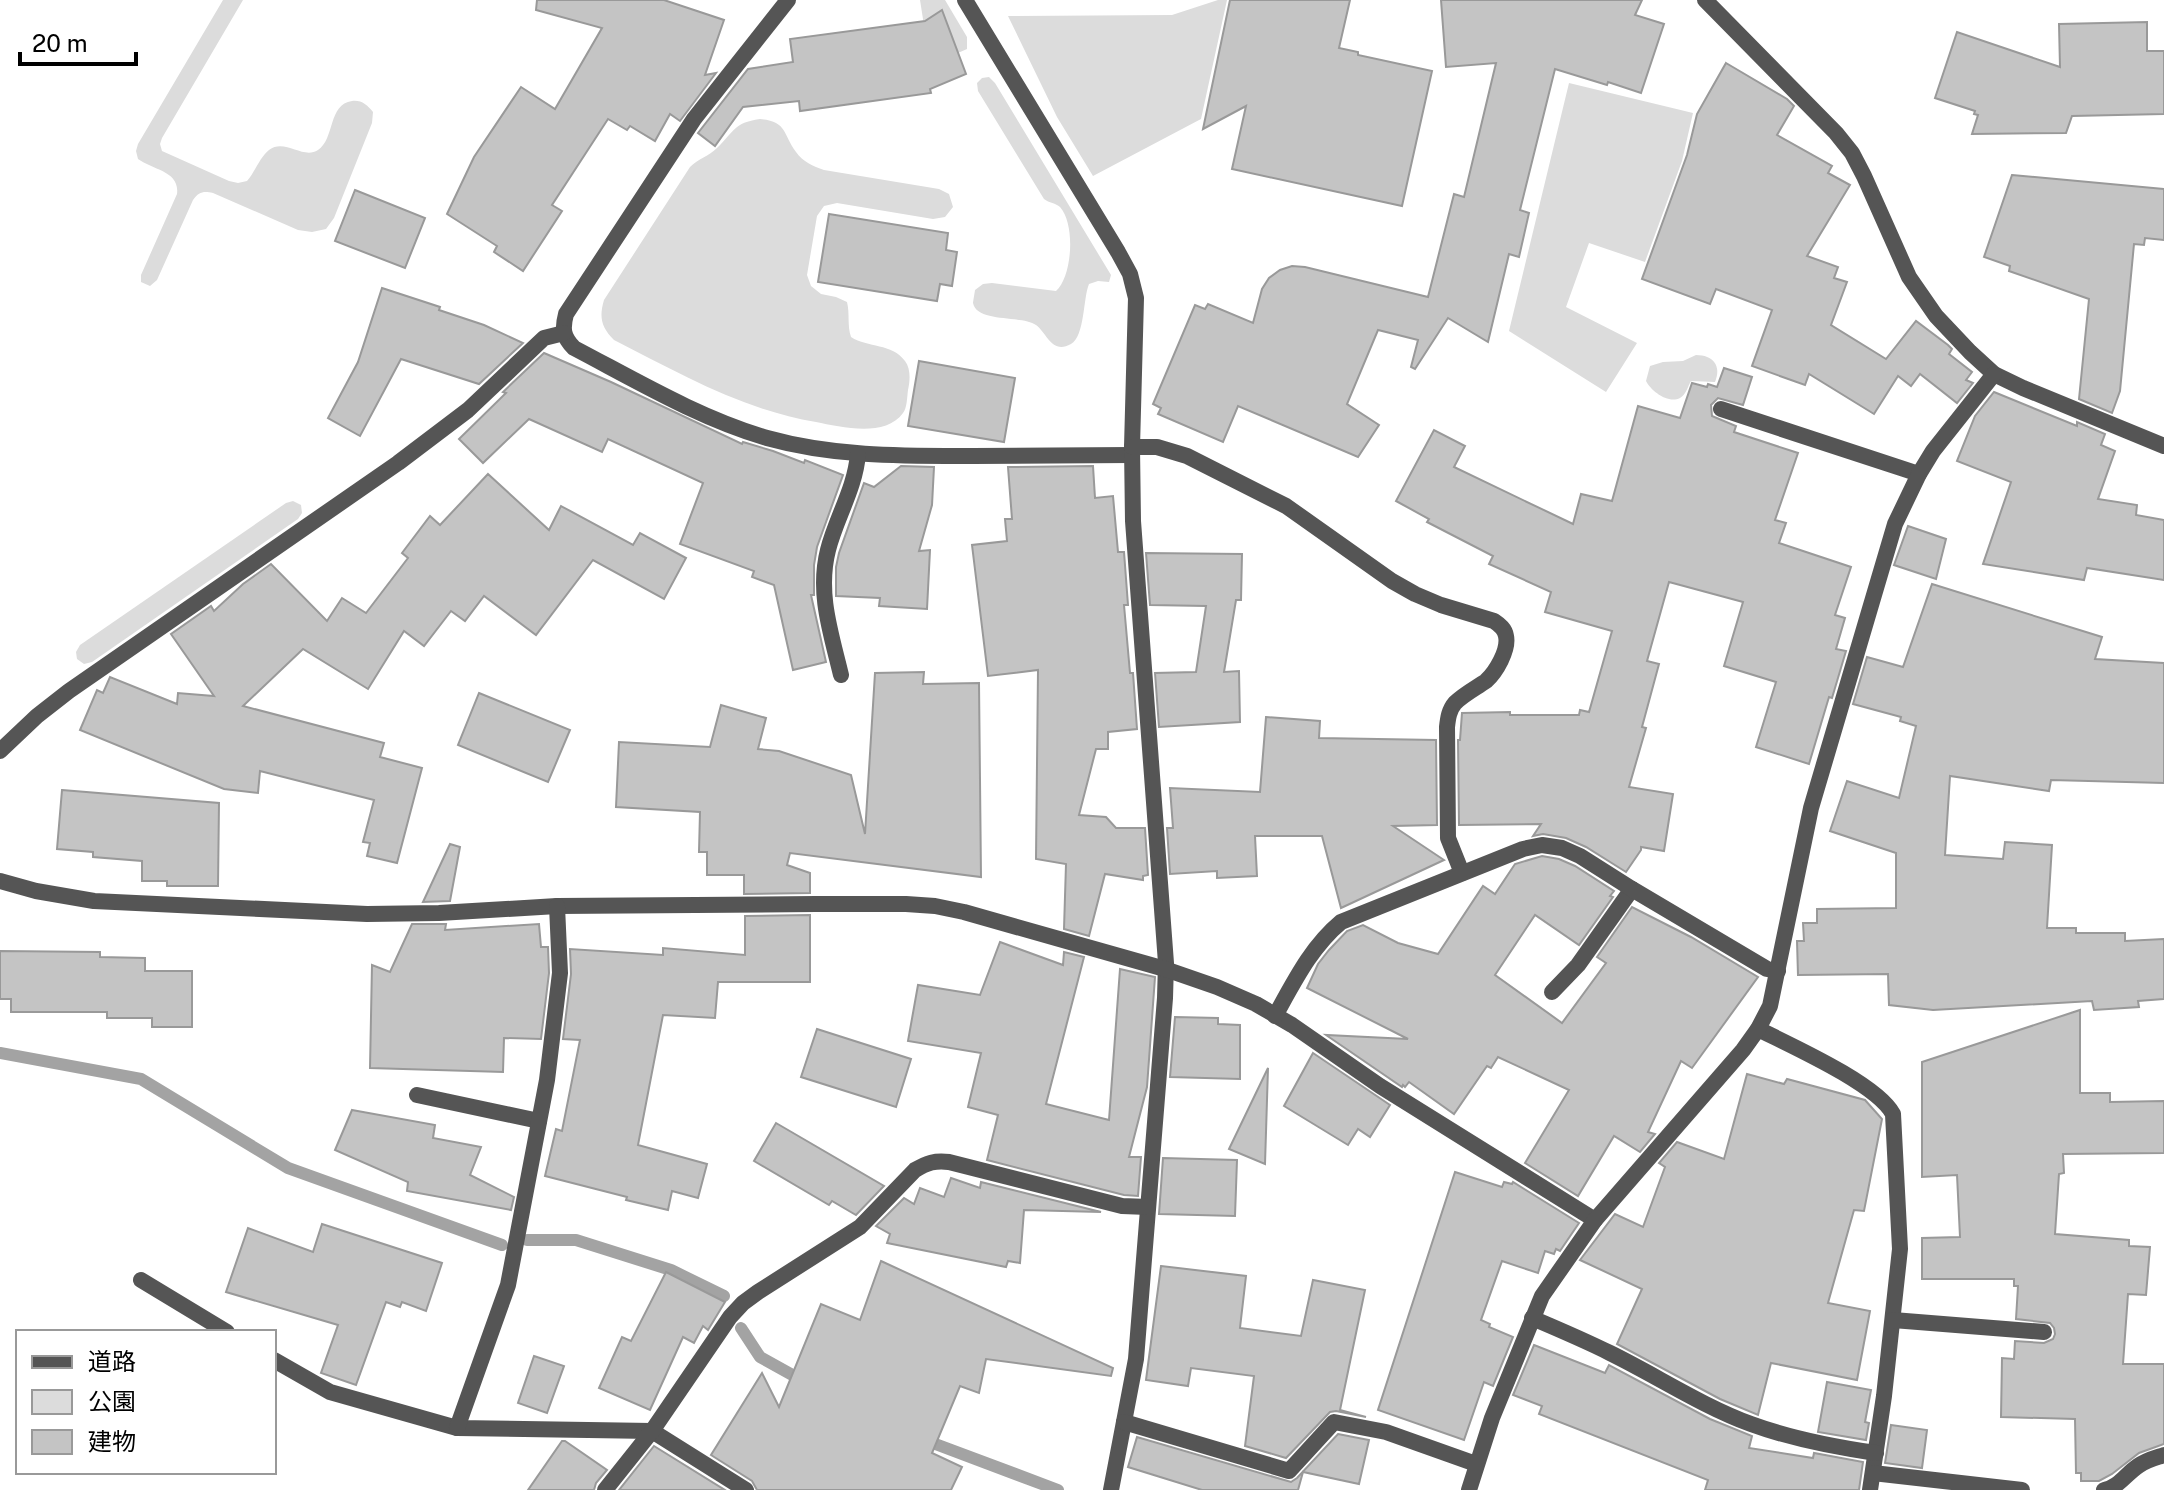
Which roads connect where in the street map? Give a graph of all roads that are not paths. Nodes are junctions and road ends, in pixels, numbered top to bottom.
1 (788, 0) edge
2 (965, 0) edge
3 (1705, 0) edge
4 (564, 333) junction
5 (1994, 374) junction
6 (1721, 409) dead end
7 (2164, 446) edge
8 (1132, 451) junction
9 (858, 454) junction
10 (1919, 474) junction
11 (841, 675) dead end
12 (0, 751) edge
13 (1462, 873) junction
14 (0, 881) edge
15 (1632, 889) junction
16 (557, 906) junction
17 (1165, 969) junction
18 (1778, 971) junction
19 (1552, 992) dead end
20 (1275, 1016) junction
21 (1758, 1029) junction
22 (417, 1095) dead end
23 (539, 1121) junction
24 (1148, 1207) junction
25 (1595, 1220) junction
26 (141, 1280) dead end
27 (1532, 1318) junction
28 (1893, 1320) junction
29 (224, 1330) edge
30 (2044, 1332) dead end
31 (276, 1361) edge
32 (1124, 1422) junction
33 (457, 1428) junction
34 (652, 1431) junction
35 (1876, 1453) junction
36 (2164, 1455) edge
37 (1476, 1464) junction
38 (1872, 1482) edge
39 (605, 1490) edge
40 (746, 1490) edge
41 (1111, 1490) edge
42 (1469, 1490) edge
43 (2022, 1490) edge
44 (2104, 1490) edge

1 - 4 street
2 - 8 street
3 - 5 street
4 - 9 street
4 - 12 street
5 - 7 street
5 - 10 street
6 - 10 street
8 - 9 street
8 - 13 street
8 - 17 street
9 - 11 street
10 - 18 street
13 - 15 street
13 - 20 street
14 - 16 street
15 - 18 street
15 - 19 street
16 - 17 street
16 - 23 street
17 - 20 street
17 - 24 street
18 - 21 street
20 - 25 street
21 - 25 street
21 - 28 street
22 - 23 street
23 - 33 street
24 - 32 street
24 - 34 street
25 - 27 street
26 - 29 street
27 - 35 street
27 - 37 street
28 - 30 street
28 - 35 street
31 - 33 street
32 - 37 street
32 - 41 street
33 - 34 street
34 - 39 street
34 - 40 street
35 - 38 street
36 - 44 street
37 - 42 street
38 - 43 street

